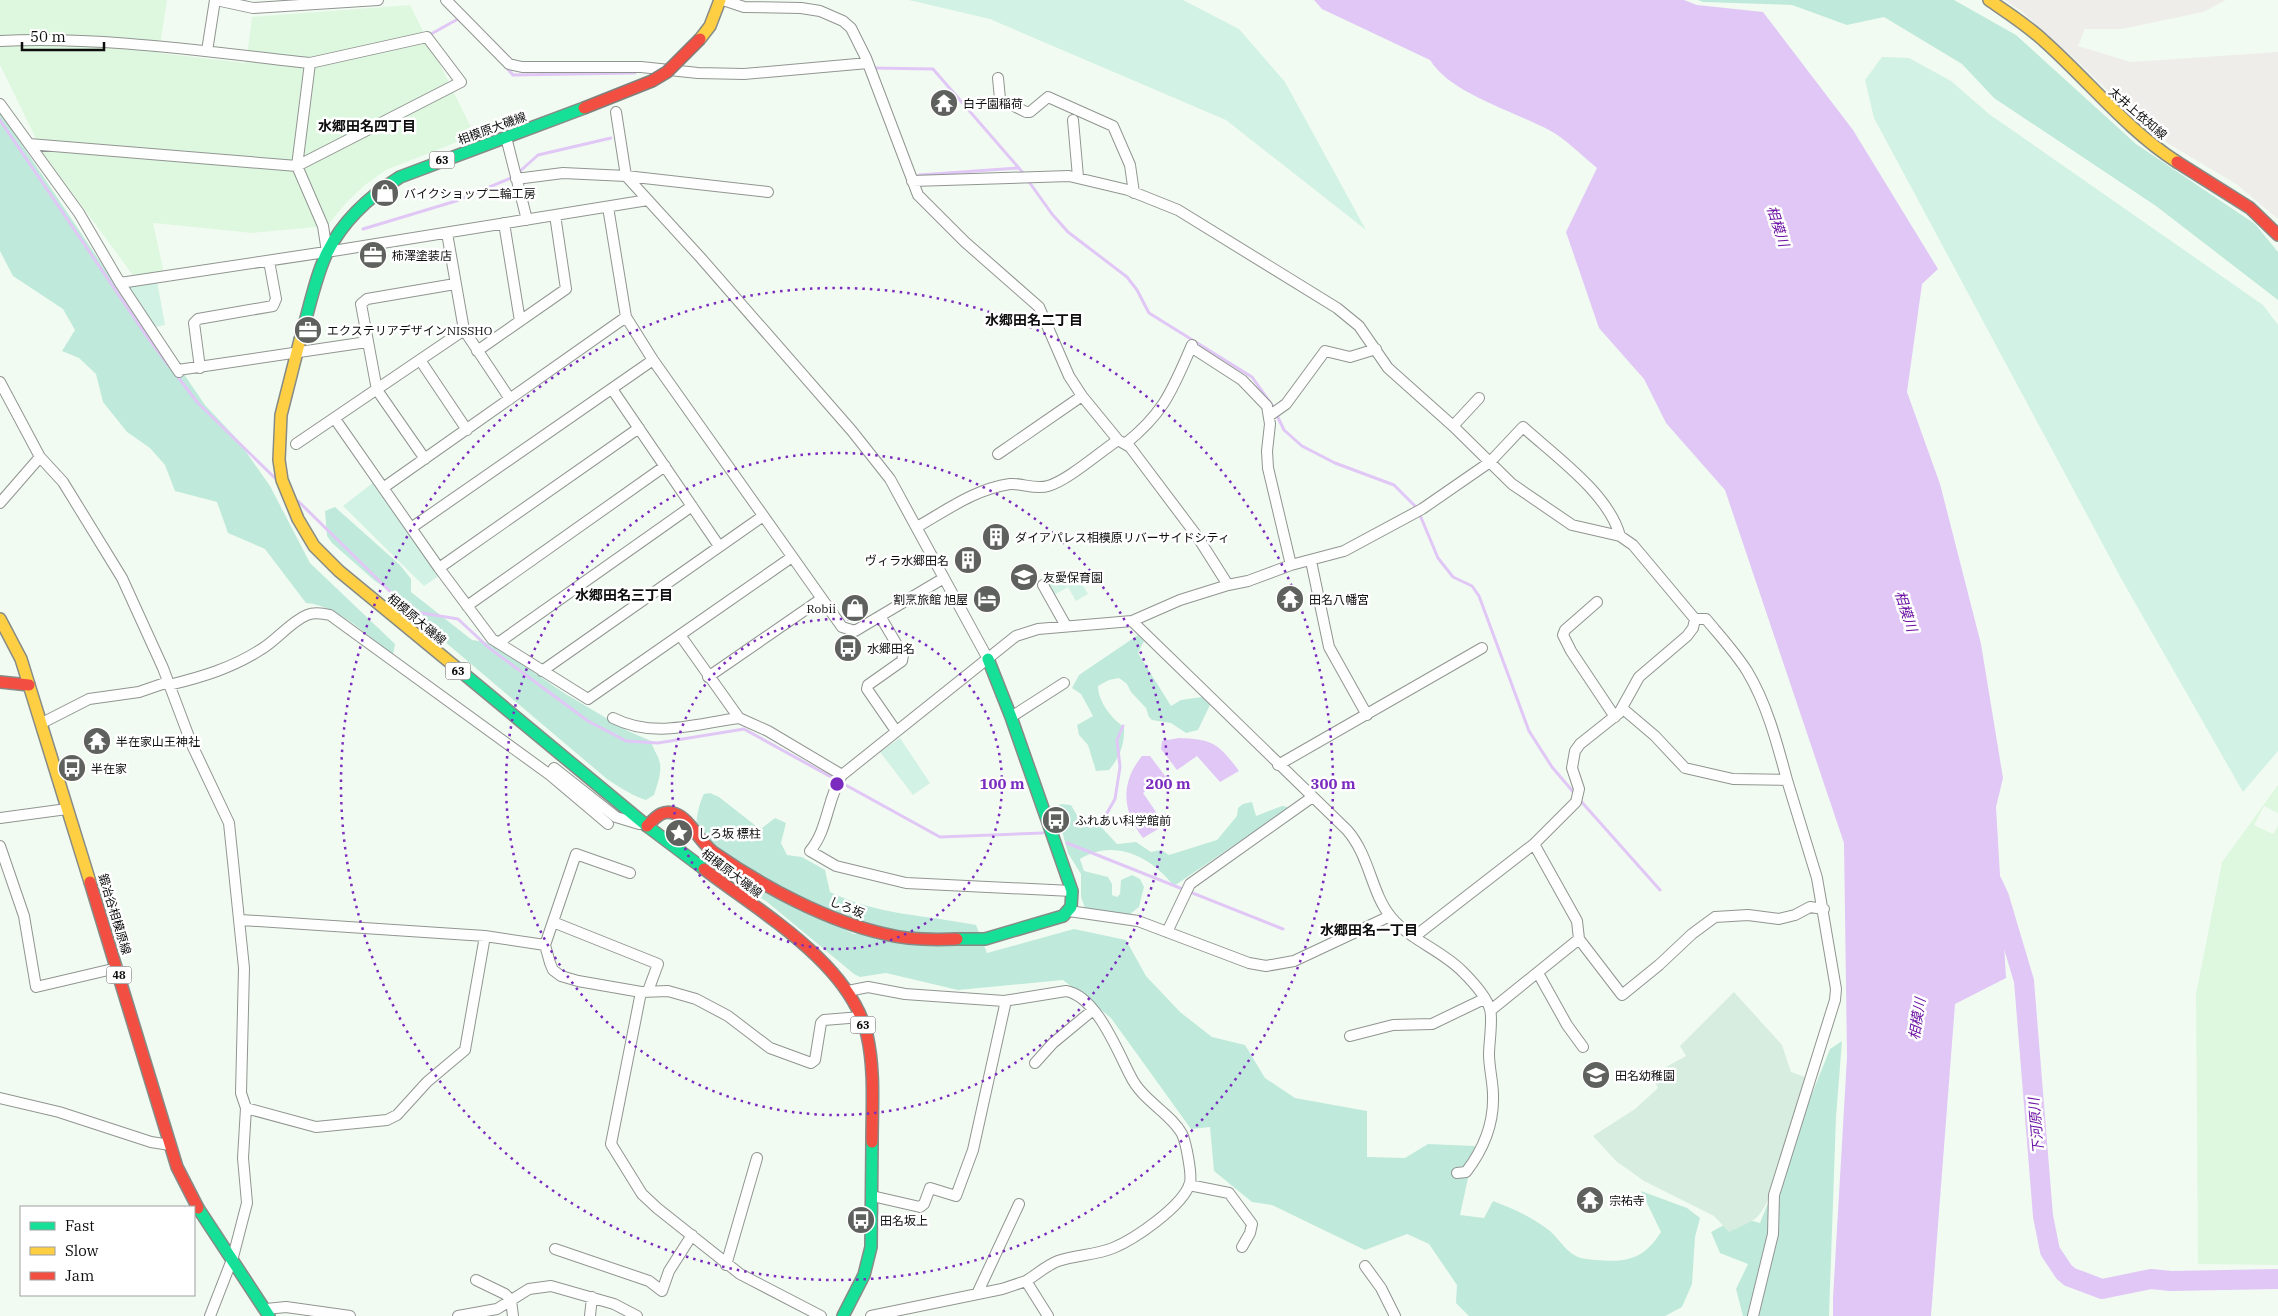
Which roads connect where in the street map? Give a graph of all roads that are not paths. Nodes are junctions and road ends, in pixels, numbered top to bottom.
1 (216, 0) edge
2 (378, 0) edge
3 (446, 0) edge
4 (722, 0) edge
5 (1989, 0) edge
6 (0, 41) edge
7 (207, 52) junction
8 (310, 63) junction
9 (868, 63) junction
10 (998, 78) dead end
11 (0, 104) edge
12 (616, 112) dead end
13 (1073, 120) dead end
14 (506, 137) junction
15 (29, 144) junction
16 (297, 166) junction
17 (626, 176) junction
18 (1078, 177) junction
19 (516, 179) junction
20 (912, 181) junction
21 (768, 192) dead end
22 (1134, 193) junction
23 (648, 200) junction
24 (608, 207) junction
25 (555, 215) junction
26 (527, 220) junction
27 (504, 223) junction
28 (447, 233) junction
29 (2278, 235) edge
30 (327, 252) junction
31 (269, 260) junction
32 (120, 283) junction
33 (455, 284) junction
34 (626, 317) junction
35 (520, 321) junction
36 (464, 330) junction
37 (367, 342) junction
38 (1376, 349) junction
39 (477, 351) junction
40 (296, 354) junction
41 (420, 360) junction
42 (654, 360) junction
43 (200, 368) junction
44 (0, 382) edge
45 (612, 389) junction
46 (377, 390) junction
47 (1082, 396) junction
48 (1479, 398) dead end
49 (510, 399) junction
50 (1270, 416) junction
51 (335, 419) junction
52 (1453, 426) junction
53 (639, 428) junction
54 (467, 430) junction
55 (1121, 442) junction
56 (296, 444) dead end
57 (998, 454) dead end
58 (40, 457) junction
59 (425, 459) junction
60 (1490, 462) junction
61 (665, 466) junction
62 (383, 488) junction
63 (0, 503) edge
64 (692, 506) junction
65 (763, 516) junction
66 (411, 528) junction
67 (917, 528) junction
68 (1620, 536) junction
69 (720, 546) junction
70 (792, 556) junction
71 (1311, 561) junction
72 (1291, 565) junction
73 (439, 568) junction
74 (944, 578) junction
75 (1043, 585) dead end
76 (1228, 585) junction
77 (821, 599) junction
78 (1596, 602) dead end
79 (467, 606) junction
80 (880, 616) junction
81 (0, 619) edge
82 (1695, 619) junction
83 (1132, 620) junction
84 (1066, 626) junction
85 (680, 635) junction
86 (498, 643) junction
87 (1482, 648) dead end
88 (988, 659) junction
89 (542, 671) junction
90 (708, 677) junction
91 (0, 682) edge
92 (169, 683) junction
93 (1064, 683) dead end
94 (28, 685) junction
95 (1622, 708) junction
96 (1367, 715) junction
97 (1012, 717) junction
98 (1615, 717) junction
99 (613, 718) dead end
100 (739, 718) junction
101 (42, 723) junction
102 (896, 731) junction
103 (1278, 765) junction
104 (550, 775) junction
105 (842, 775) junction
106 (1787, 780) junction
107 (1311, 798) junction
108 (67, 808) junction
109 (0, 818) edge
110 (608, 824) dead end
111 (647, 826) junction
112 (1534, 844) junction
113 (0, 846) edge
114 (630, 872) dead end
115 (1072, 891) junction
116 (1824, 909) junction
117 (1069, 911) junction
118 (1390, 916) junction
119 (241, 920) junction
120 (553, 922) junction
121 (1167, 932) junction
122 (485, 936) junction
123 (1414, 937) junction
124 (1579, 939) junction
125 (544, 945) junction
126 (117, 968) junction
127 (1538, 973) junction
128 (848, 991) junction
129 (645, 992) junction
130 (1484, 999) junction
131 (1004, 1001) junction
132 (1093, 1010) junction
133 (1490, 1010) junction
134 (861, 1017) junction
135 (1350, 1036) dead end
136 (1583, 1047) dead end
137 (1035, 1063) dead end
138 (0, 1098) edge
139 (246, 1108) junction
140 (170, 1145) junction
141 (757, 1158) dead end
142 (1457, 1173) dead end
143 (1189, 1185) junction
144 (872, 1196) junction
145 (1019, 1204) dead end
146 (692, 1235) junction
147 (1242, 1247) dead end
148 (555, 1248) dead end
149 (233, 1257) junction
150 (726, 1265) junction
151 (1365, 1266) dead end
152 (476, 1280) dead end
153 (1026, 1281) junction
154 (976, 1294) junction
155 (592, 1297) junction
156 (511, 1300) junction
157 (268, 1313) edge
158 (210, 1316) edge
159 (350, 1316) edge
160 (458, 1316) edge
161 (512, 1316) edge
162 (590, 1316) edge
163 (637, 1316) edge
164 (821, 1316) edge
165 (843, 1316) edge
166 (847, 1316) edge
167 (871, 1316) edge
168 (1048, 1316) edge
169 (1395, 1316) edge
170 (1753, 1316) edge

1 - 2 street
1 - 7 street
3 - 9 street
4 - 9 street
4 - 14 main road, 相模原大磯線 / 63, bridge
5 - 29 main road, 太井上依知線
6 - 7 street
7 - 8 street
8 - 16 street
8 - 16 street
9 - 20 street
10 - 22 street
11 - 15 street
12 - 17 street
13 - 18 street
14 - 19 street
14 - 30 main road, 相模原大磯線 / 63
15 - 16 street
15 - 32 street
16 - 30 street
17 - 19 street
17 - 21 street
17 - 23 street
18 - 20 street
18 - 22 street
19 - 26 street
20 - 47 street
22 - 38 street
23 - 24 street
23 - 67 street
24 - 25 street
24 - 34 street
25 - 26 street
25 - 35 street
26 - 27 street
27 - 28 street
27 - 35 street
28 - 30 street
28 - 33 street
30 - 31 street
30 - 40 main road, 相模原大磯線 / 63
31 - 32 street
31 - 43 street
32 - 43 street
33 - 36 street
33 - 37 street
34 - 42 street
34 - 49 street
35 - 39 street
36 - 39 street
36 - 41 street
37 - 40 street
37 - 46 street
38 - 50 street
38 - 52 street
39 - 49 street
40 - 43 street
40 - 111 main road, 相模原大磯線 / 63
41 - 46 street
41 - 54 street
42 - 45 street
42 - 65 street
44 - 58 street
45 - 53 street
45 - 66 street
46 - 51 street
46 - 59 street
47 - 55 street
47 - 57 street
48 - 52 street
49 - 54 street
50 - 55 street
50 - 72 street
51 - 56 street
51 - 62 street
52 - 60 street
53 - 61 street
53 - 73 street
54 - 59 street
55 - 67 street
55 - 76 street
58 - 63 street
58 - 92 street
59 - 62 street
60 - 68 street
60 - 68 street
60 - 71 street
61 - 64 street
61 - 79 street
62 - 66 street
64 - 69 street
64 - 86 street
65 - 69 street
65 - 70 street
66 - 73 street
67 - 74 street
68 - 82 street
69 - 89 street
70 - 77 street
70 - 85 street
71 - 72 street
71 - 96 street
72 - 76 street
73 - 79 street
74 - 80 street
74 - 88 street
75 - 84 street
76 - 83 street
77 - 80 street
77 - 90 street
78 - 98 street
79 - 86 street
80 - 102 street
81 - 94 main road, 鍛冶谷相模原線 / 48
82 - 95 street
82 - 106 street
83 - 84 street
83 - 103 street
84 - 88 street
85 - 89 street
85 - 90 street
86 - 89 street
87 - 96 street
88 - 97 main road
88 - 102 street
90 - 100 street
91 - 94 main road
92 - 101 street
92 - 104 street
92 - 119 street
93 - 97 street
94 - 101 main road, 鍛冶谷相模原線 / 48
95 - 98 street
95 - 106 street
96 - 103 street
97 - 115 main road
98 - 112 street
99 - 100 street
100 - 105 street
101 - 108 main road, 鍛冶谷相模原線 / 48
102 - 105 street
103 - 107 street
104 - 110 street
104 - 111 street
105 - 115 street
106 - 116 street
107 - 118 street
107 - 121 street
108 - 109 street
108 - 126 main road, 鍛冶谷相模原線 / 48
111 - 117 main road, しろ坂
111 - 128 main road, 相模原大磯線 / 63
112 - 123 street
112 - 124 street
113 - 126 street
114 - 120 street
115 - 117 main road
116 - 124 street
116 - 170 street
117 - 121 street
118 - 121 street
118 - 123 street
119 - 122 street
119 - 139 street
120 - 125 street
120 - 129 street
122 - 125 street
122 - 139 street
123 - 130 street
124 - 127 street
125 - 129 street
126 - 140 main road, 鍛冶谷相模原線 / 48
127 - 133 street
127 - 136 street
128 - 131 street
128 - 134 main road, 相模原大磯線 / 63
129 - 134 street
129 - 146 street
130 - 133 street
130 - 135 street
131 - 132 street
131 - 144 street
132 - 137 street
132 - 143 street
133 - 142 street
134 - 144 main road, 相模原大磯線 / 63
138 - 140 street
139 - 149 street
140 - 149 main road, 鍛冶谷相模原線 / 48
141 - 150 street
143 - 147 street
143 - 153 street
144 - 165 main road, 相模原大磯線 / 63
145 - 154 street
146 - 148 street
146 - 150 street
149 - 157 main road, 鍛冶谷相模原線 / 48
149 - 158 street
150 - 164 street
151 - 169 street
152 - 156 street
153 - 154 street
153 - 168 street
154 - 167 street
155 - 156 street
155 - 162 street
155 - 163 street
156 - 160 street
156 - 161 street
157 - 159 street
165 - 166 street

